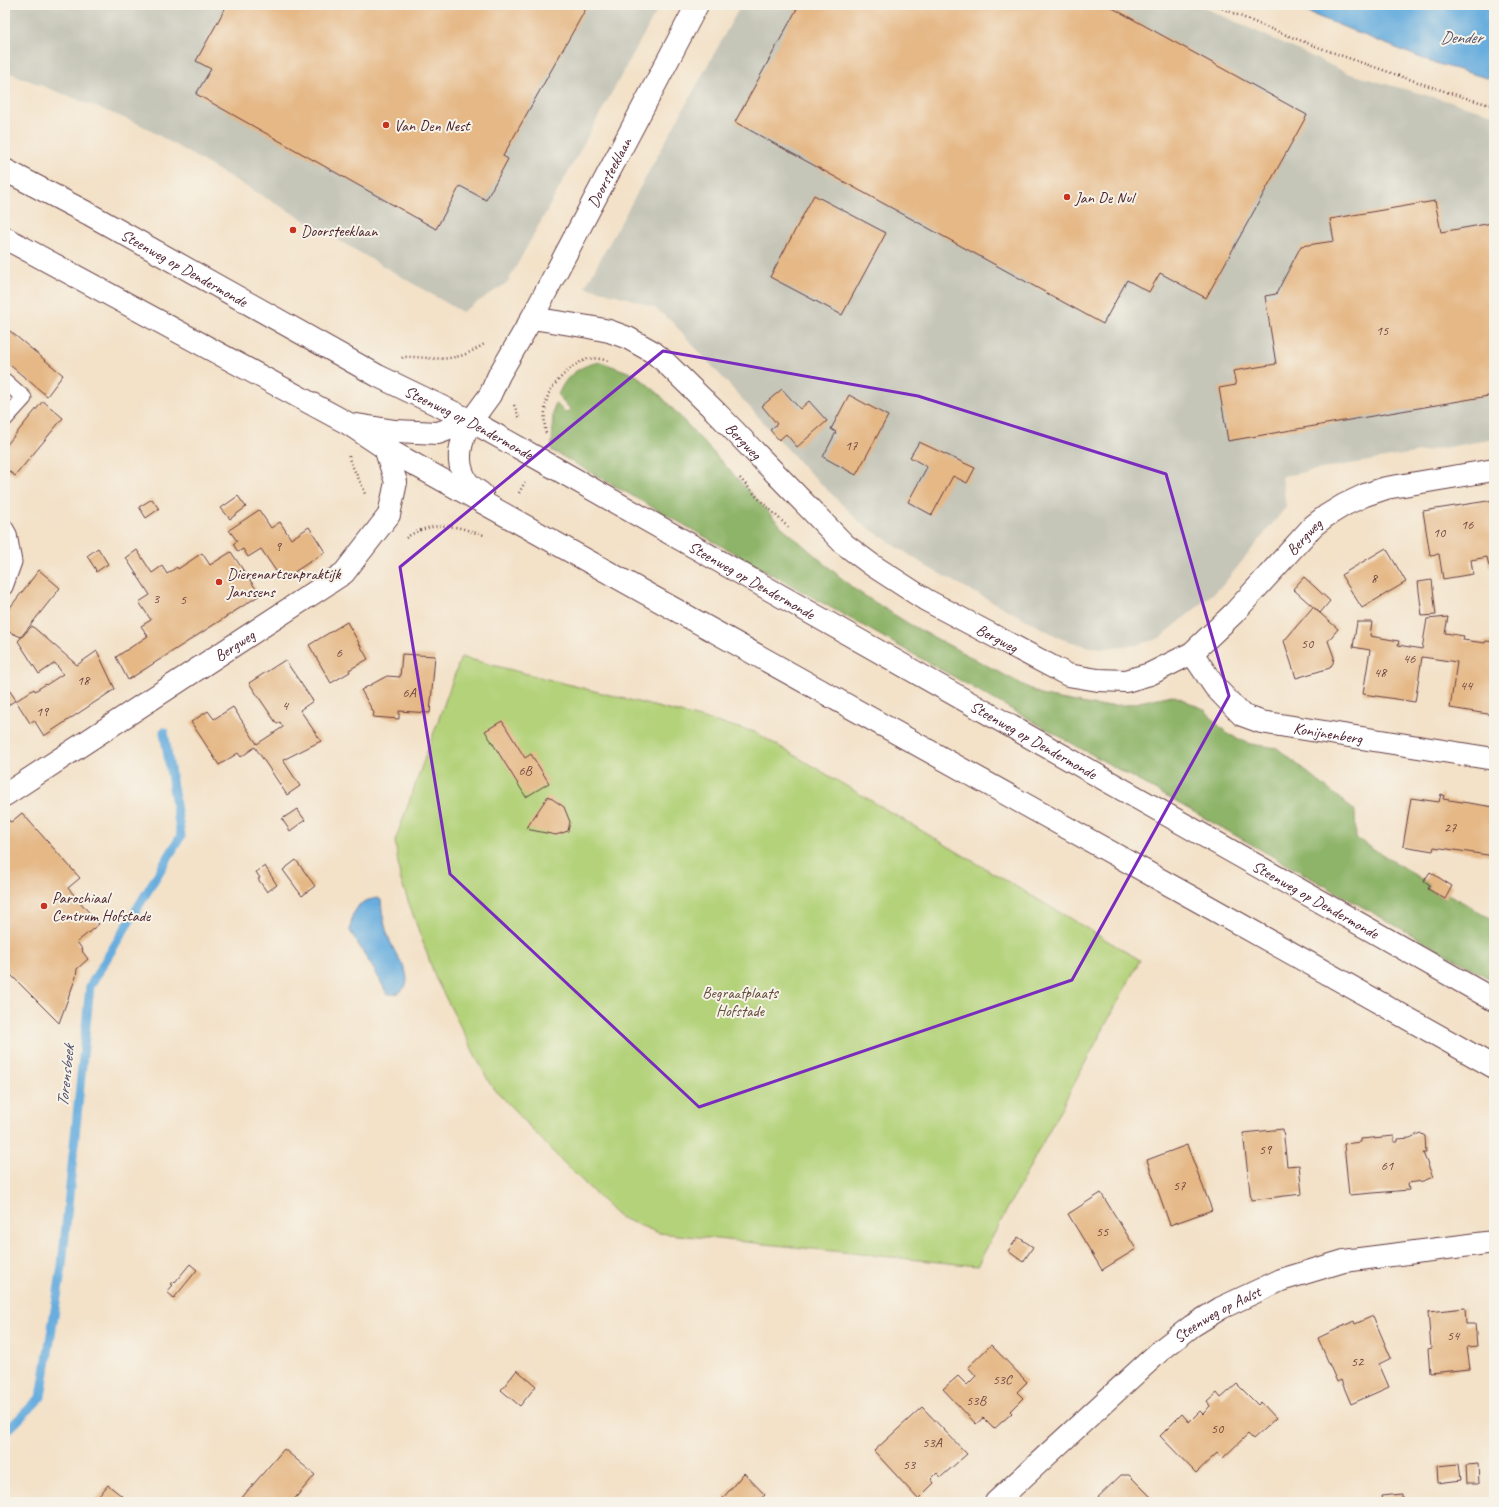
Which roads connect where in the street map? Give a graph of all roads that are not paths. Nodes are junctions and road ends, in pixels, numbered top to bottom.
1 (697, 5) edge
2 (5, 170) edge
3 (5, 238) edge
4 (532, 318) junction
5 (5, 381) edge
6 (5, 419) edge
7 (471, 421) junction
8 (349, 424) junction
9 (385, 448) junction
10 (1494, 470) edge
11 (506, 515) junction
12 (5, 527) edge
13 (5, 587) edge
14 (1192, 653) junction
15 (1494, 759) edge
16 (5, 795) edge
17 (1494, 1000) edge
18 (1494, 1067) edge
19 (1494, 1242) edge
20 (996, 1502) edge

1 - 4 main road, Doorsteeklaan
2 - 7 main road, Steenweg op Dendermonde
3 - 8 main road
4 - 7 main road, Doorsteeklaan
4 - 14 main road, Bergweg
5 - 6 lane
7 - 8 main road
7 - 11 main road, Doorsteeklaan
7 - 17 main road, Steenweg op Dendermonde
8 - 9 main road
9 - 11 main road
9 - 16 main road, Bergweg
10 - 14 main road, Bergweg
11 - 18 main road
12 - 13 lane
14 - 15 main road, Konijnenberg
19 - 20 main road, Steenweg op Aalst

